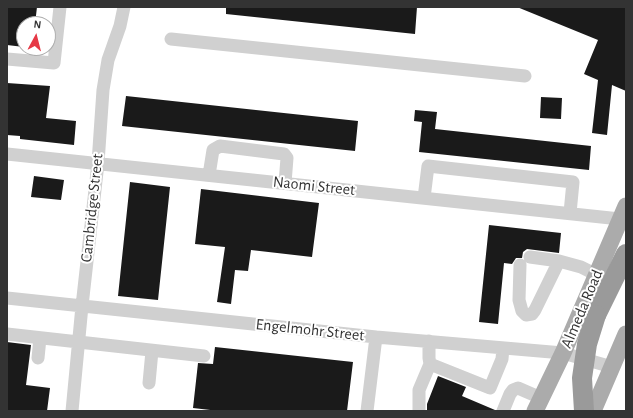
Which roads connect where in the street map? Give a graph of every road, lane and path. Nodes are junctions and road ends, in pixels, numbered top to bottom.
1 (60, 7) edge
2 (124, 7) edge
3 (171, 39) dead end
4 (7, 59) edge
5 (525, 76) dead end
6 (7, 154) edge
7 (98, 163) junction
8 (209, 175) junction
9 (285, 183) junction
10 (424, 198) junction
11 (623, 212) edge
12 (570, 213) junction
13 (626, 254) edge
14 (559, 261) junction
15 (597, 275) junction
16 (7, 298) edge
17 (82, 306) junction
18 (7, 334) edge
19 (626, 334) edge
20 (376, 337) junction
21 (40, 338) junction
22 (429, 341) junction
23 (78, 342) junction
24 (503, 348) junction
25 (152, 350) junction
26 (564, 353) junction
27 (204, 356) dead end
28 (38, 358) dead end
29 (430, 364) junction
30 (612, 367) junction
31 (149, 383) dead end
32 (538, 404) edge
33 (72, 411) edge
34 (367, 411) edge
35 (419, 411) edge
36 (503, 411) edge
37 (584, 411) edge
38 (593, 411) edge

1 - 4 street
2 - 7 street, Cambridge Street
3 - 5 street
6 - 7 street, Naomi Street
7 - 8 street, Naomi Street
7 - 17 street, Cambridge Street
8 - 9 street, Naomi Street
8 - 9 street
9 - 10 street, Naomi Street
10 - 12 street, Naomi Street
10 - 12 street
11 - 12 street, Naomi Street
11 - 15 main road, Almeda Road
13 - 37 highway, bridge
14 - 14 street
14 - 15 street
15 - 26 main road, Almeda Road
16 - 17 street, Engelmohr Street
17 - 20 street, Engelmohr Street
17 - 23 street, Cambridge Street
18 - 21 street
19 - 30 main road
20 - 22 street, Engelmohr Street
20 - 34 street
21 - 23 street
21 - 28 street
22 - 24 street, Engelmohr Street
22 - 29 street
23 - 25 street
23 - 33 street, Cambridge Street
24 - 26 street, Engelmohr Street
24 - 29 street
25 - 27 street
25 - 31 street
26 - 30 street, Engelmohr Street
26 - 32 main road, Almeda Road
29 - 35 street
30 - 38 main road
32 - 36 street

